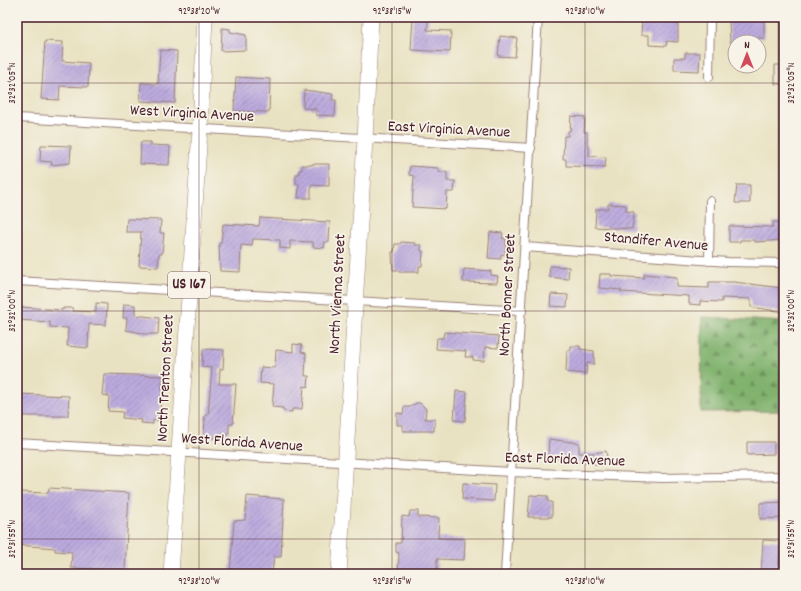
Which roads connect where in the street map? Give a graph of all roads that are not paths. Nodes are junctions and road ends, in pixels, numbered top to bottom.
1 (205, 17) edge
2 (371, 17) edge
3 (538, 17) edge
4 (710, 17) edge
5 (709, 78) dead end
6 (17, 118) edge
7 (200, 129) junction
8 (365, 139) junction
9 (531, 148) junction
10 (710, 201) dead end
11 (525, 247) junction
12 (709, 261) junction
13 (784, 263) edge
14 (17, 281) edge
15 (189, 291) junction
16 (355, 302) junction
17 (522, 311) junction
18 (17, 443) edge
19 (179, 453) junction
20 (346, 464) junction
21 (512, 472) junction
22 (784, 476) edge
23 (171, 574) edge
24 (339, 574) edge
25 (505, 574) edge

1 - 7 highway, North Trenton Street / US 167
2 - 8 highway, North Vienna Street
3 - 9 street, North Bonner Street
4 - 5 street
6 - 7 street, West Virginia Avenue
7 - 8 street, West Virginia Avenue
7 - 15 highway, North Trenton Street / US 167
8 - 9 street, East Virginia Avenue
8 - 16 highway, North Vienna Street
9 - 11 street, North Bonner Street
10 - 12 street
11 - 12 street, Standifer Avenue
11 - 17 street, North Bonner Street
12 - 13 street, Standifer Avenue
14 - 15 street
15 - 16 street
15 - 19 highway, North Trenton Street / US 167
16 - 17 street
16 - 20 highway, North Vienna Street
17 - 21 street, North Bonner Street
18 - 19 street, West Florida Avenue
19 - 20 street, West Florida Avenue
19 - 23 highway, North Trenton Street / US 167
20 - 21 street, East Florida Avenue
20 - 24 highway, North Vienna Street
21 - 22 street, East Florida Avenue
21 - 25 street, North Bonner Street

